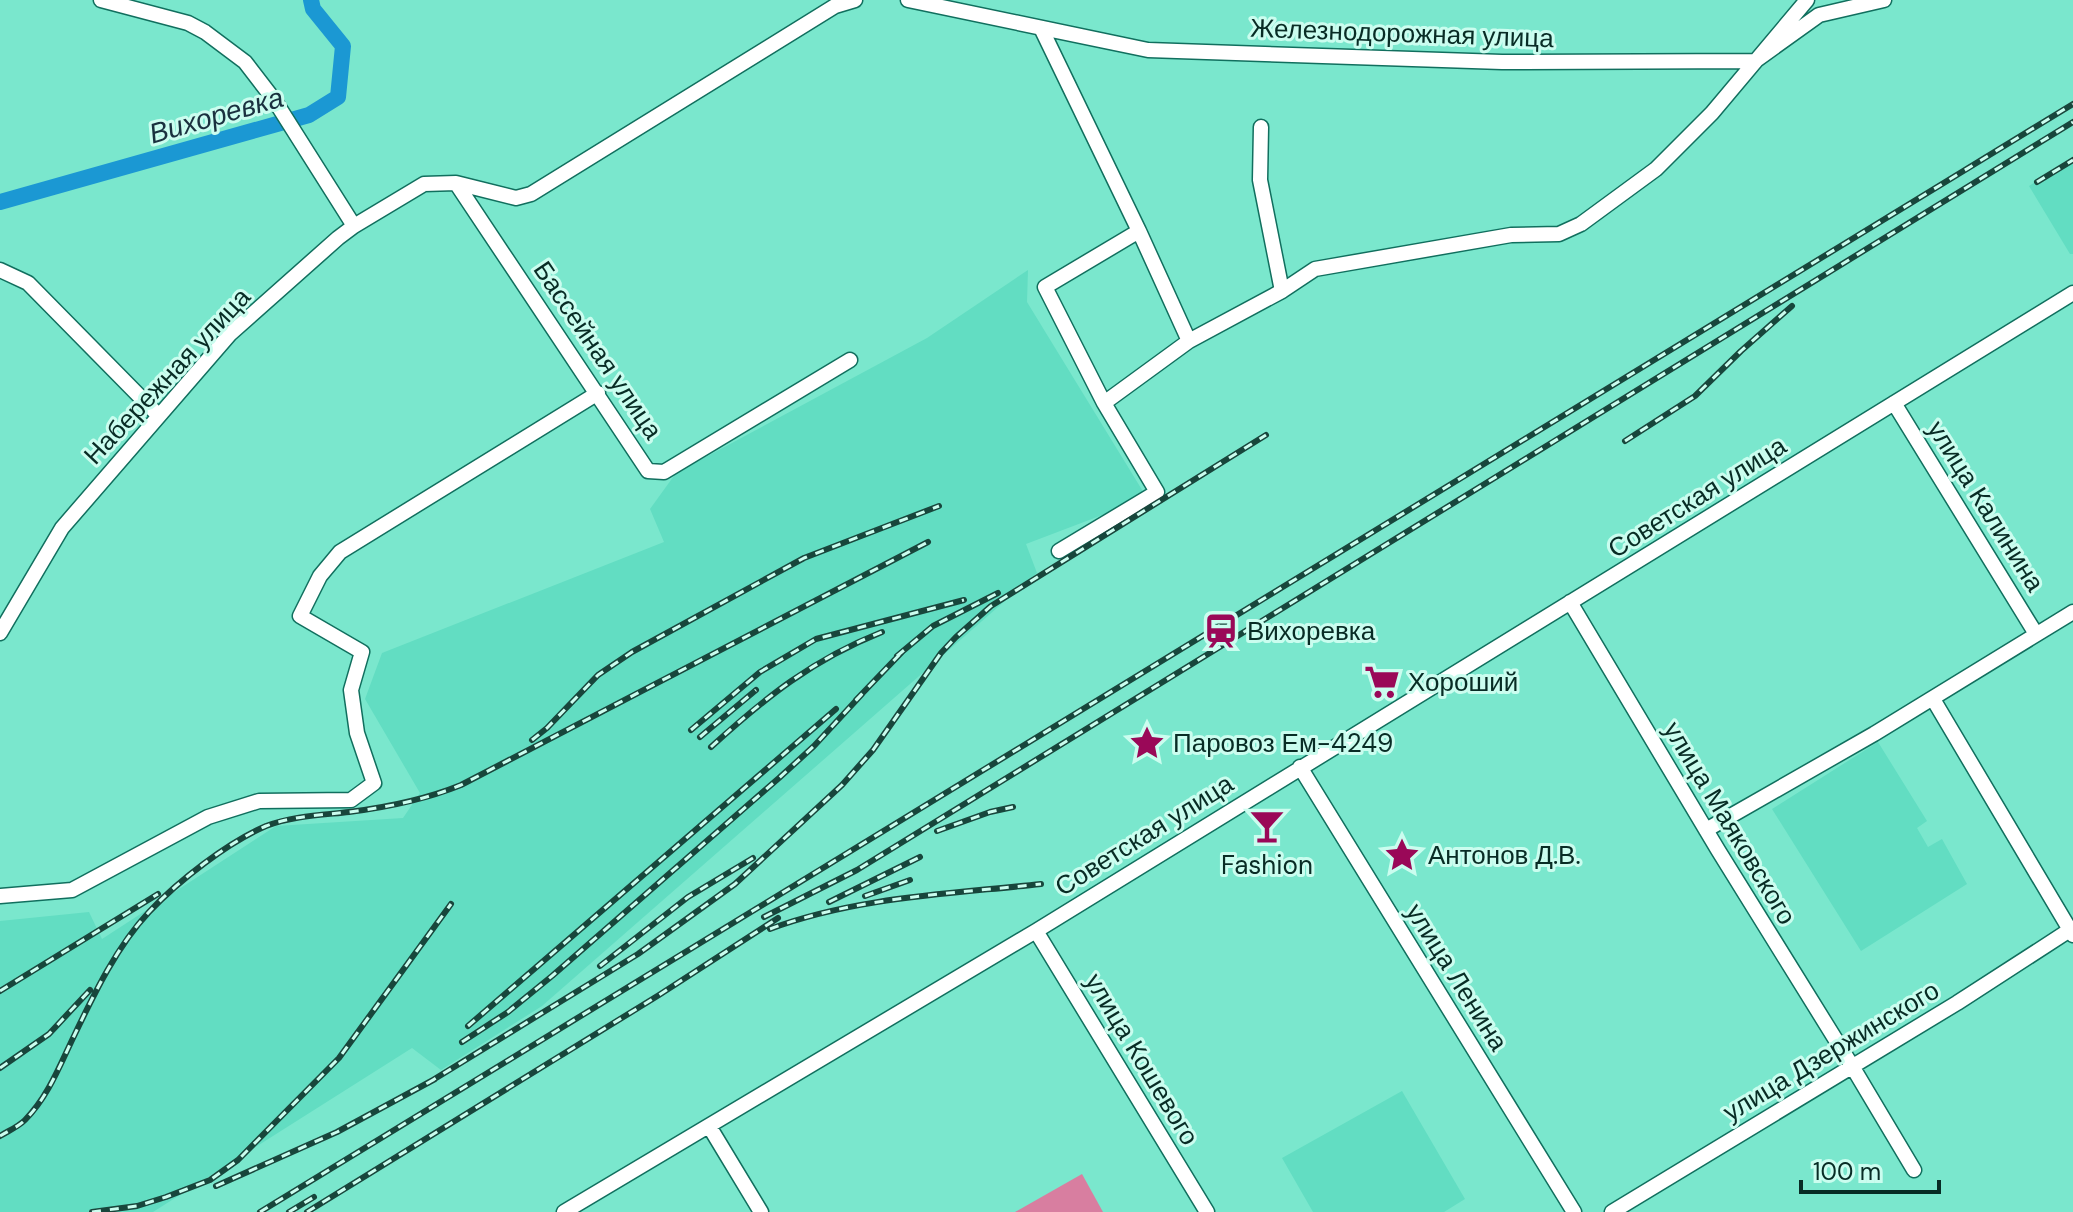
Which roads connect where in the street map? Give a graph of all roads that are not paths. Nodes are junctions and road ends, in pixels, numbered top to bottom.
1 (101, 0) edge
2 (855, 0) edge
3 (908, 0) edge
4 (1807, 0) edge
5 (1852, 0) edge
6 (1884, 0) edge
7 (1837, 10) junction
8 (1041, 28) junction
9 (1755, 61) junction
10 (1261, 127) dead end
11 (456, 183) junction
12 (354, 226) junction
13 (1139, 231) junction
14 (0, 270) edge
15 (1282, 291) junction
16 (2073, 293) edge
17 (1189, 341) junction
18 (850, 360) dead end
19 (598, 393) junction
20 (1104, 403) junction
21 (1894, 403) junction
22 (159, 416) junction
23 (1059, 551) dead end
24 (1570, 602) junction
25 (2073, 612) edge
26 (0, 633) edge
27 (2036, 634) junction
28 (1933, 699) junction
29 (1300, 767) junction
30 (1706, 830) junction
31 (0, 896) edge
32 (1036, 931) junction
33 (2072, 931) edge
34 (1852, 1066) junction
35 (709, 1126) junction
36 (1914, 1170) dead end
37 (564, 1212) edge
38 (761, 1212) edge
39 (1207, 1212) edge
40 (1574, 1212) edge
41 (1612, 1212) edge

1 - 12 street
2 - 11 street
3 - 8 street, Железнодорожная улица
4 - 9 street
5 - 7 street
6 - 7 street
7 - 9 street
8 - 9 street, Железнодорожная улица
8 - 13 street
9 - 15 street
10 - 15 street
11 - 12 street, Набережная улица
11 - 19 street, Бассейная улица
12 - 22 street, Набережная улица
13 - 17 street
13 - 20 street
14 - 22 street
15 - 17 street
16 - 21 street, Советская улица
17 - 20 street
18 - 19 street, Бассейная улица
19 - 31 street
20 - 23 street
21 - 24 street, Советская улица
21 - 27 street, улица Калинина
22 - 26 street, Набережная улица
24 - 29 street, Советская улица
24 - 30 street, улица Маяковского
25 - 27 street
27 - 28 street
28 - 30 street
28 - 33 street
29 - 32 street, Советская улица
29 - 40 street, улица Ленина
30 - 34 street, улица Маяковского
32 - 35 street, Советская улица
32 - 39 street, улица Кошевого
33 - 34 street, улица Дзержинского
34 - 36 street, улица Маяковского
34 - 41 street, улица Дзержинского
35 - 37 street, Советская улица
35 - 38 street

